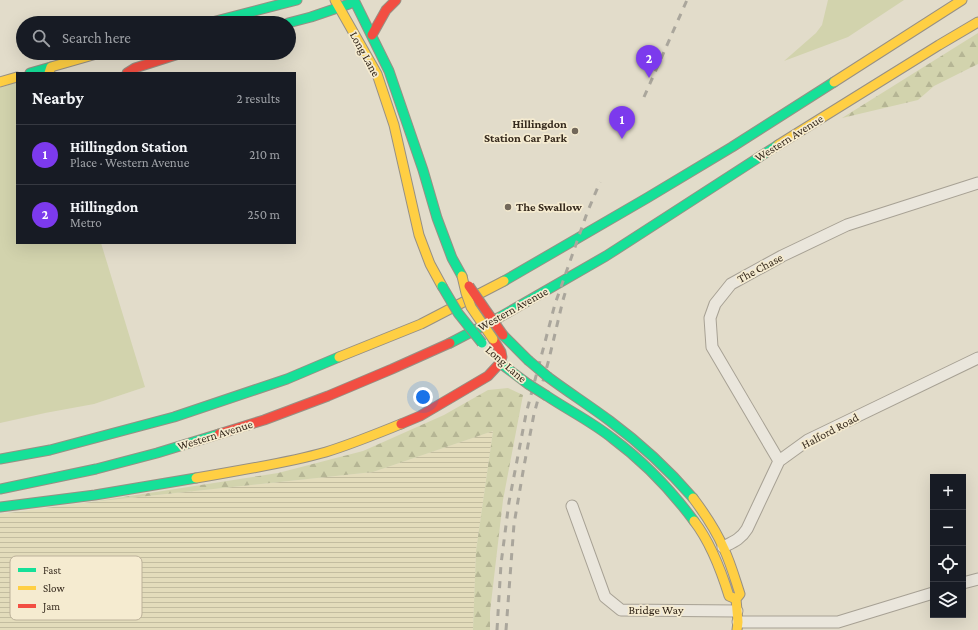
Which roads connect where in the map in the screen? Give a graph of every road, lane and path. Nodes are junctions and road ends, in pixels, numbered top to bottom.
1 (297, 0) edge
2 (367, 0) edge
3 (396, 0) edge
4 (962, 0) edge
5 (355, 1) edge
6 (283, 2) edge
7 (337, 3) edge
8 (235, 16) edge
9 (296, 21) edge
10 (978, 22) edge
11 (372, 35) junction
12 (79, 60) edge
13 (160, 60) edge
14 (50, 70) edge
15 (37, 72) edge
16 (129, 72) edge
17 (16, 77) edge
18 (0, 82) edge
19 (978, 183) edge
20 (462, 276) junction
21 (978, 358) edge
22 (500, 362) junction
23 (0, 459) edge
24 (779, 461) junction
25 (0, 489) edge
26 (572, 506) dead end
27 (0, 507) edge
28 (723, 547) junction
29 (978, 579) edge
30 (966, 582) edge
31 (930, 594) edge
32 (736, 605) junction
33 (738, 626) edge

1 - 6 main road
2 - 5 main road
3 - 11 main road
4 - 23 main road, Western Avenue
5 - 7 main road
5 - 11 main road, Long Lane
6 - 8 main road
7 - 9 main road
7 - 22 main road, Long Lane, bridge
10 - 25 main road, Western Avenue
11 - 20 main road, Long Lane
12 - 14 main road
13 - 16 main road
14 - 15 main road
17 - 18 main road
19 - 24 street, The Chase
20 - 22 main road, bridge
20 - 28 main road, Long Lane, bridge
21 - 24 street, Halford Road
22 - 27 main road
22 - 32 main road, Long Lane, bridge
24 - 28 street, Halford Road
26 - 32 street, Bridge Way
28 - 32 main road, Long Lane
29 - 30 street
31 - 33 street
32 - 33 main road, Long Lane

